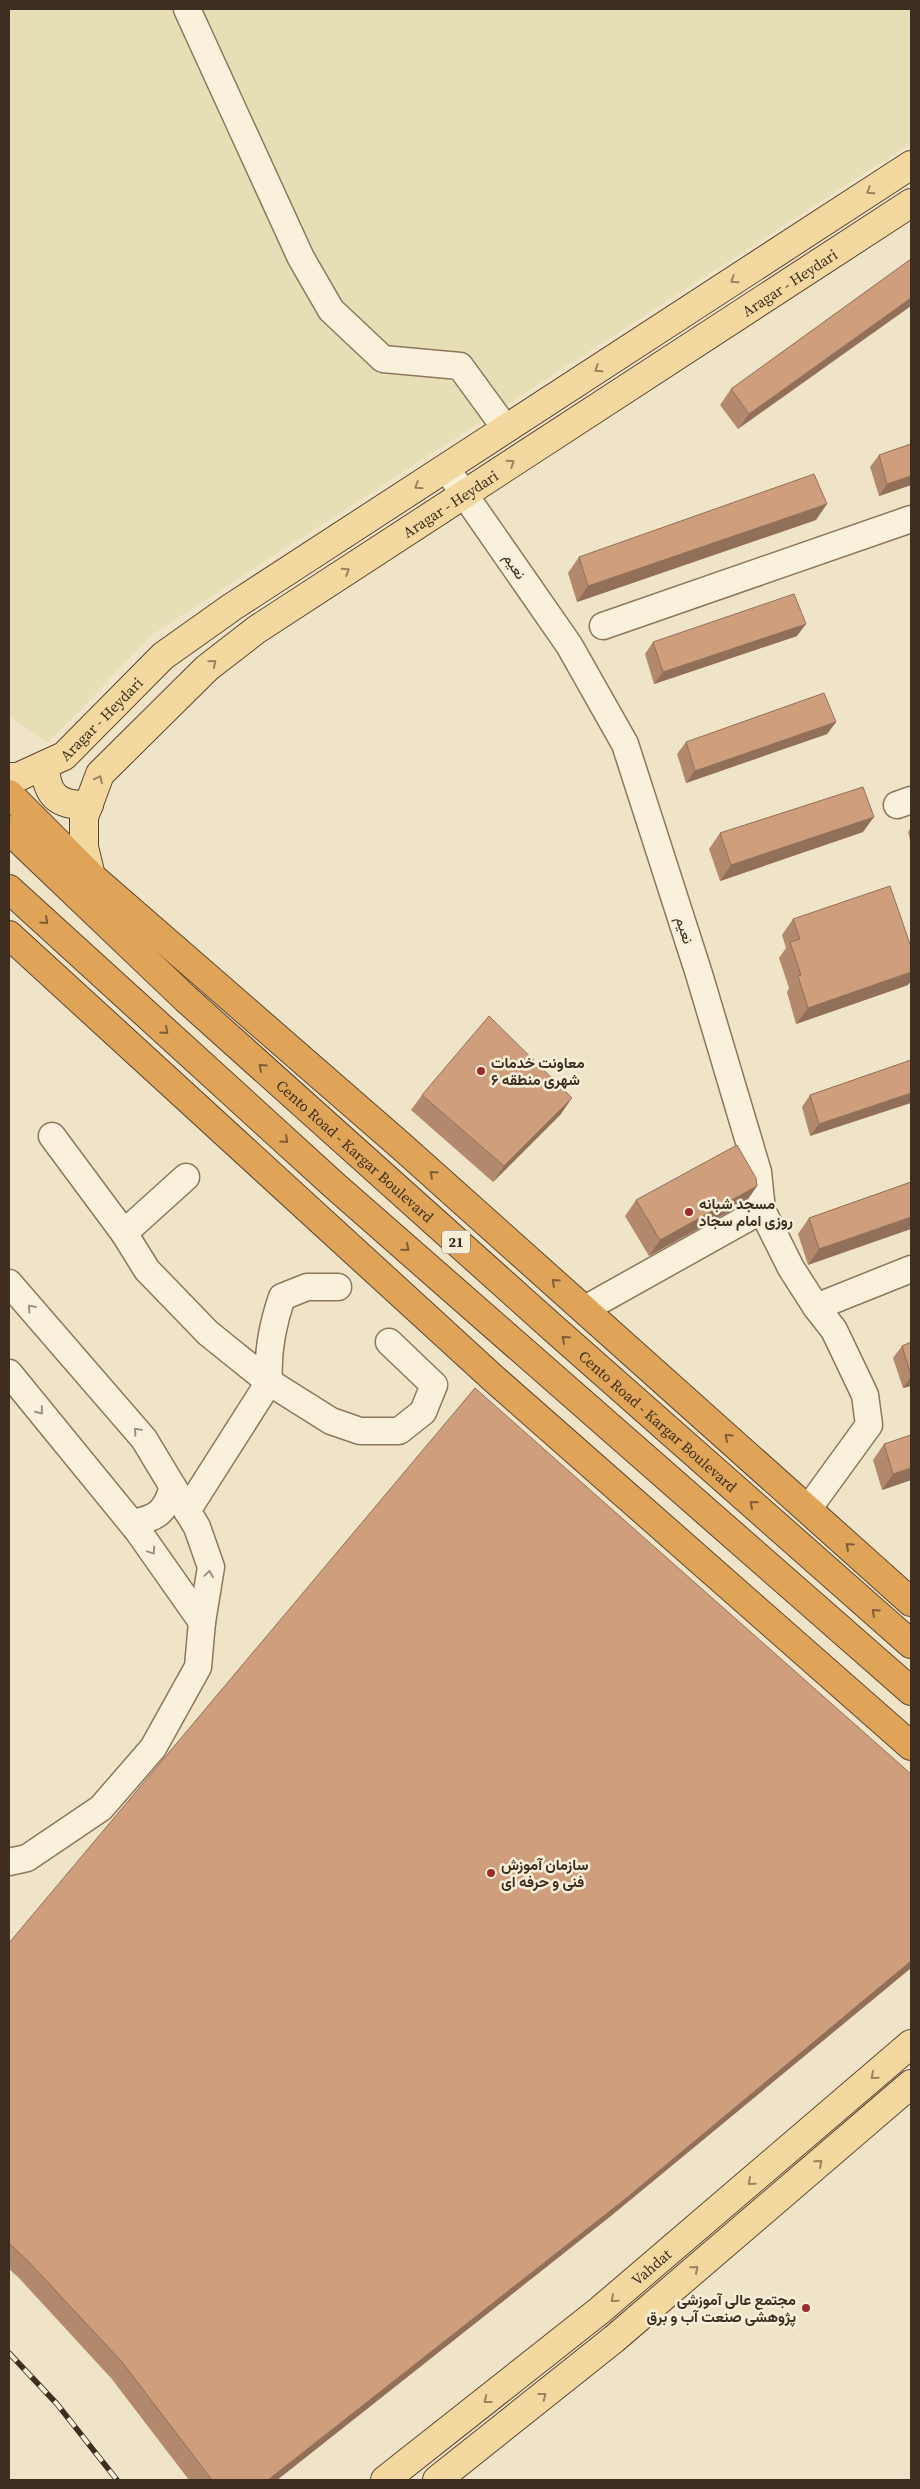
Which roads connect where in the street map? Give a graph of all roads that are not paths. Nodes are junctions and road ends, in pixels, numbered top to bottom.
1 (187, 9) edge
2 (911, 165) edge
3 (911, 202) edge
4 (506, 429) junction
5 (446, 468) junction
6 (464, 493) junction
7 (911, 519) edge
8 (603, 626) dead end
9 (45, 765) junction
10 (9, 776) edge
11 (9, 794) edge
12 (89, 804) junction
13 (9, 830) edge
14 (91, 876) junction
15 (9, 888) edge
16 (9, 935) edge
17 (52, 1136) dead end
18 (186, 1177) dead end
19 (762, 1210) junction
20 (124, 1233) junction
21 (911, 1269) edge
22 (9, 1283) edge
23 (338, 1287) dead end
24 (816, 1308) junction
25 (585, 1309) junction
26 (389, 1342) dead end
27 (9, 1373) edge
28 (269, 1382) junction
29 (173, 1487) junction
30 (808, 1509) junction
31 (187, 1510) junction
32 (132, 1523) junction
33 (911, 1602) edge
34 (202, 1622) junction
35 (911, 1644) edge
36 (911, 1691) edge
37 (911, 1746) edge
38 (9, 1862) edge
39 (911, 2044) edge
40 (911, 2084) edge
41 (385, 2480) edge
42 (437, 2480) edge

1 - 4 street
2 -> 4 main road, Aragar - Heydari
6 -> 3 main road, Aragar - Heydari
4 - 5 main road, Aragar - Heydari
5 - 6 street, نعیم
5 -> 9 main road, Aragar - Heydari
12 -> 6 main road, Aragar - Heydari
6 - 19 street, نعیم
7 - 8 street
9 - 10 main road, Aragar - Heydari
9 - 12 main road
11 - 14 highway
12 - 14 main road, Aragar - Heydari
35 -> 13 highway, Cento Road - Kargar Boulevard / 21
25 -> 14 highway
15 -> 36 highway, 21
16 - 37 highway
17 - 20 street
18 - 20 street
19 - 24 street
19 - 25 street
20 - 28 street
21 - 24 street
29 -> 22 street
23 - 28 street
24 - 30 street
30 -> 25 highway
26 - 28 street
27 -> 32 street
28 - 31 street
29 - 31 street
29 - 32 street
33 -> 30 highway
34 -> 31 street
32 -> 34 street
34 - 38 street
39 -> 41 main road, Vahdat
42 -> 40 main road, Vahdat

